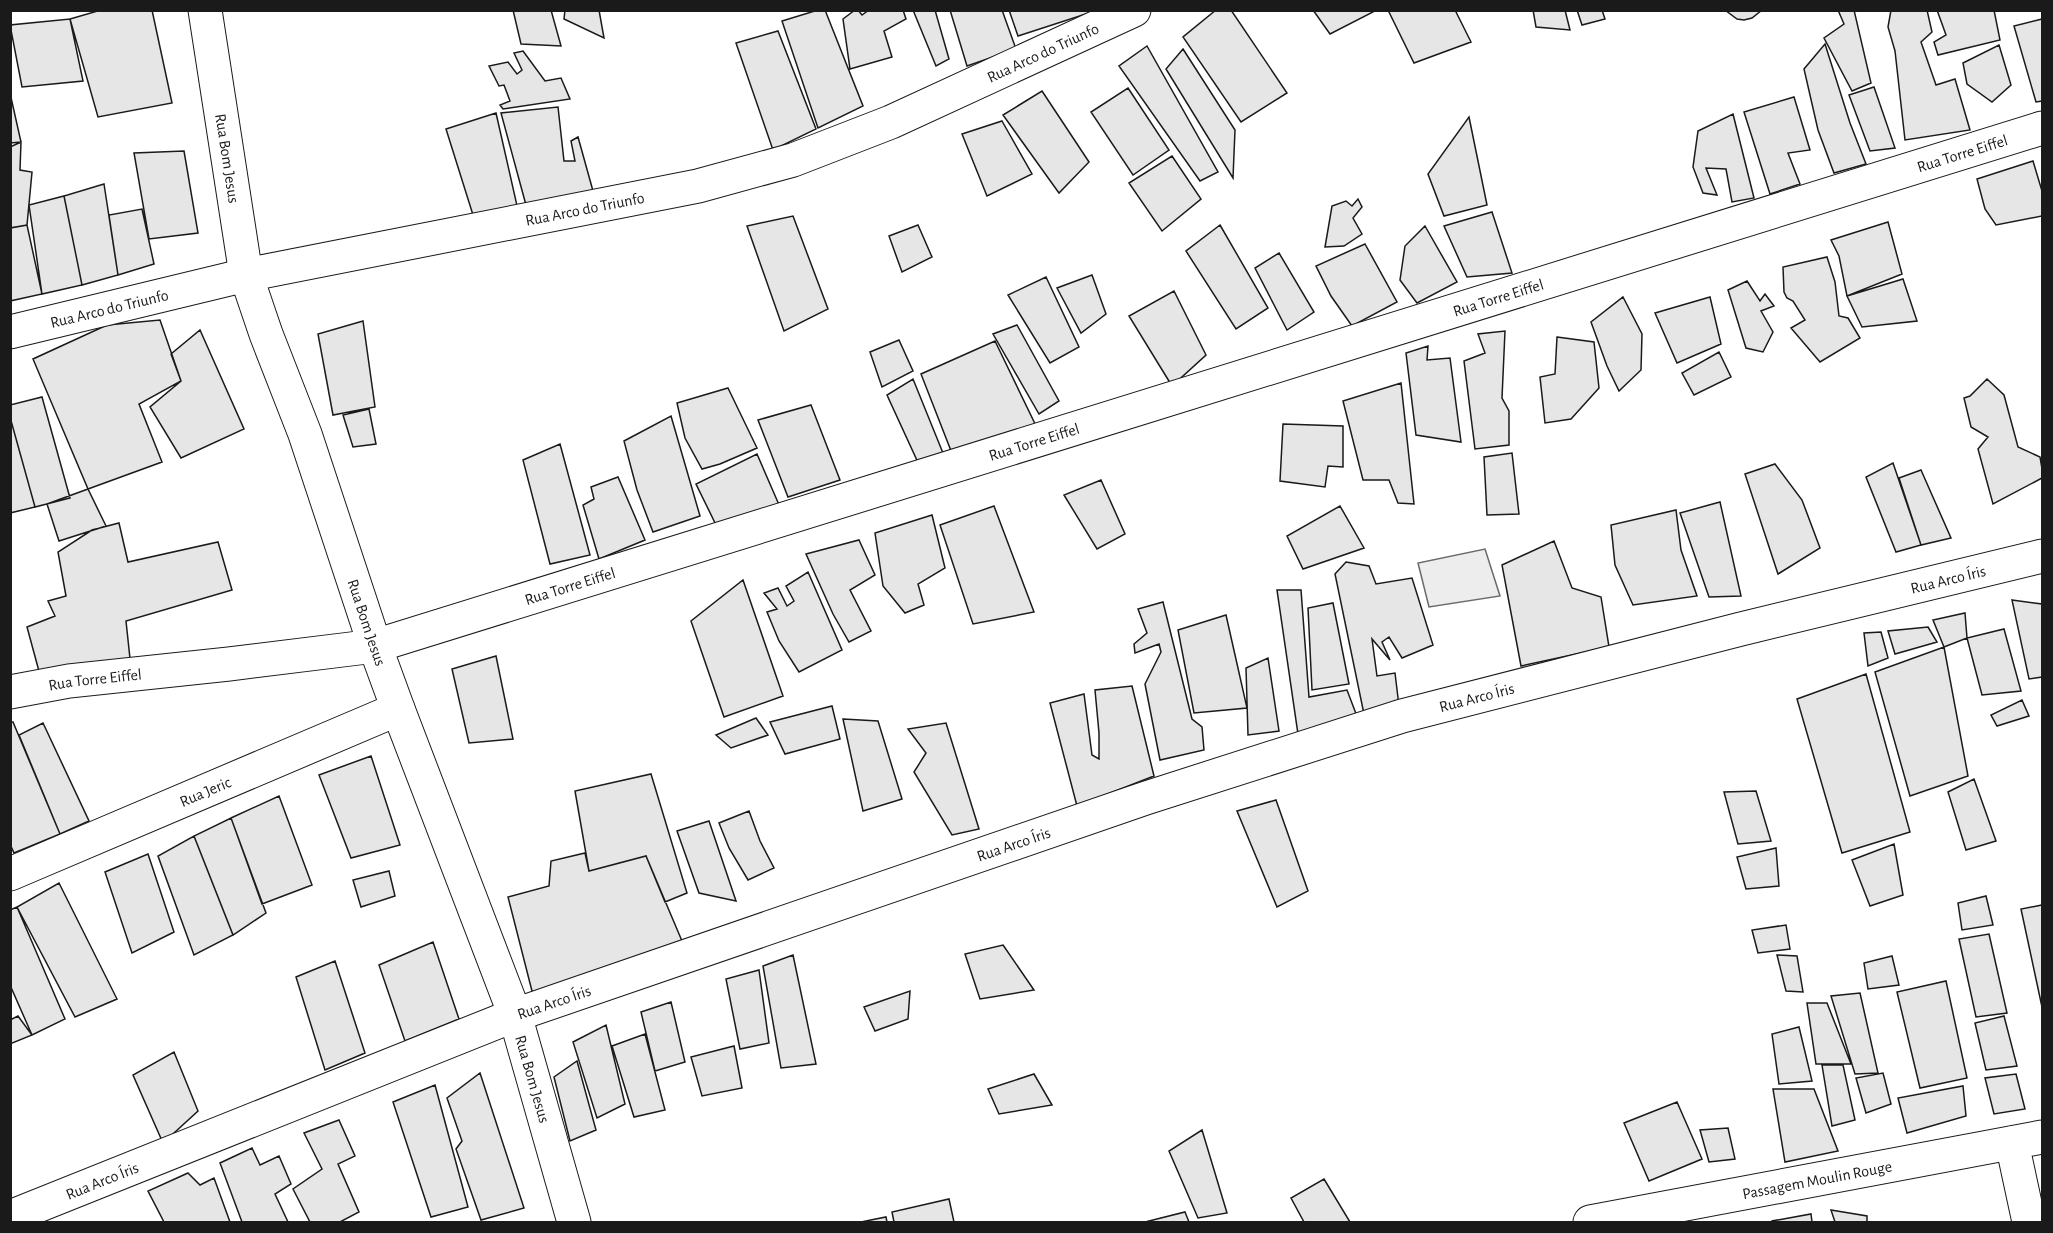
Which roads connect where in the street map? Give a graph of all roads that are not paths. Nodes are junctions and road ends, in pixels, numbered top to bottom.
1 (205, 10) edge
2 (1134, 10) edge
3 (2043, 128) edge
4 (246, 275) junction
5 (10, 332) edge
6 (2043, 556) edge
7 (375, 646) junction
8 (10, 692) edge
9 (398, 709) junction
10 (10, 874) edge
11 (515, 1015) junction
12 (2027, 1140) edge
13 (10, 1217) edge
14 (1631, 1219) edge
15 (574, 1222) edge
16 (1590, 1222) edge
17 (2029, 1222) edge

1 - 4 street, Rua Bom Jesus
2 - 4 street, Rua Arco do Triunfo
3 - 7 street, Rua Torre Eiffel
4 - 5 street, Rua Arco do Triunfo
4 - 7 street, Rua Bom Jesus
6 - 11 street, Rua Arco Íris
7 - 8 street, Rua Torre Eiffel
7 - 9 street, Rua Bom Jesus
9 - 10 street, Rua Jeric
9 - 11 street, Rua Bom Jesus
11 - 13 street, Rua Arco Íris
11 - 15 street, Rua Bom Jesus
12 - 14 street, Passagem Moulin Rouge
12 - 17 street
14 - 16 street, Passagem Moulin Rouge

